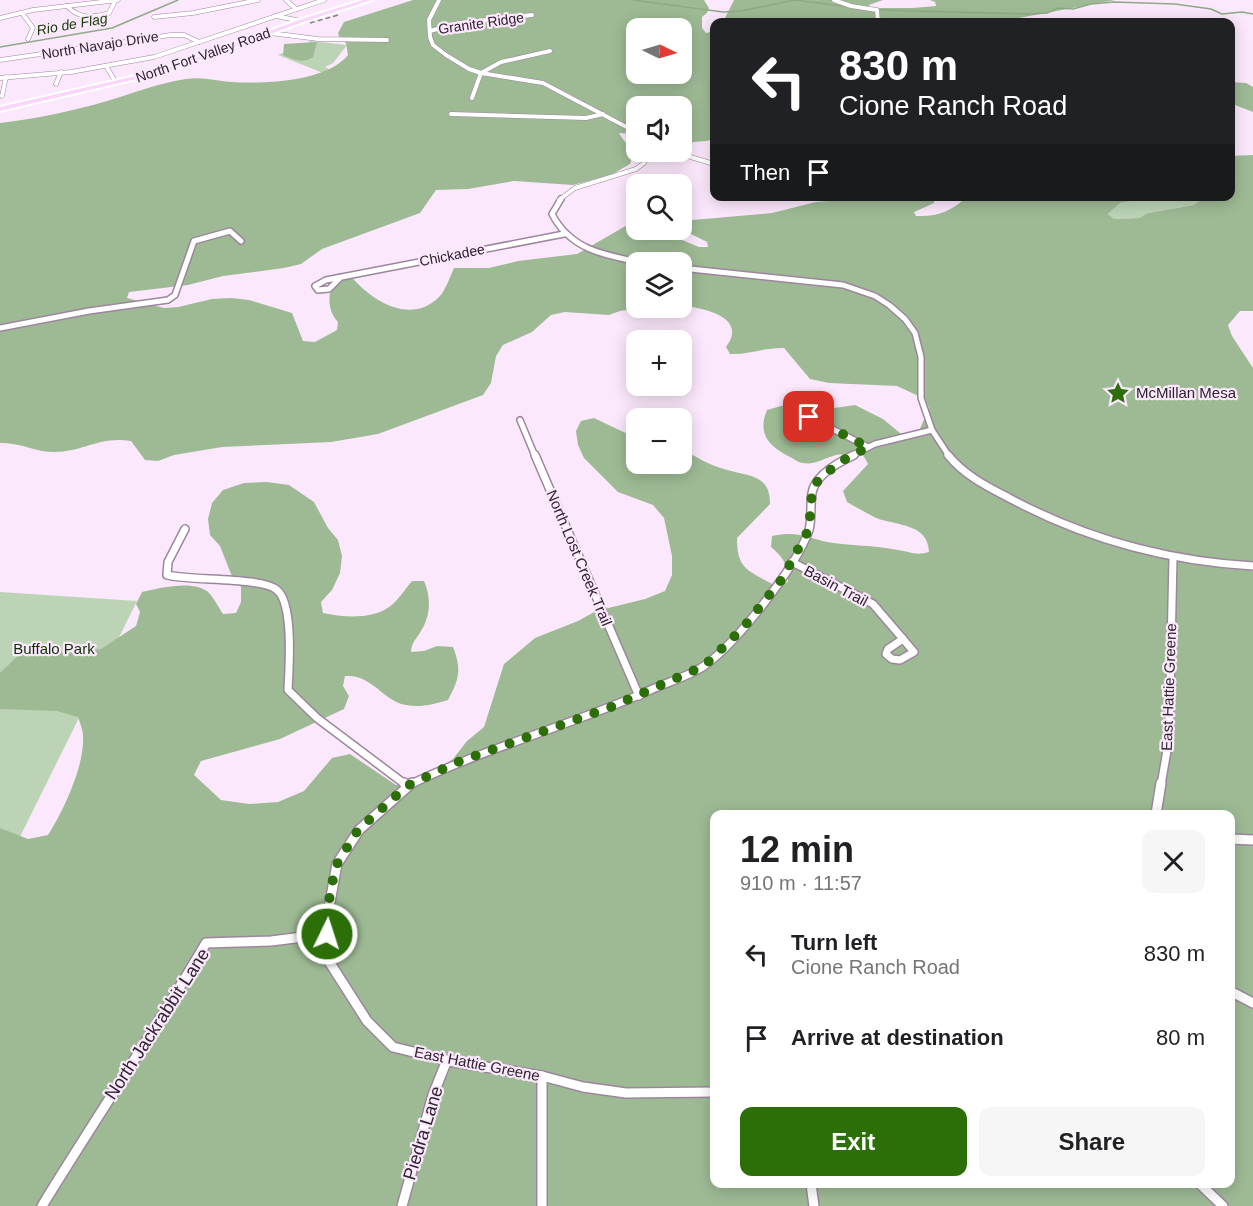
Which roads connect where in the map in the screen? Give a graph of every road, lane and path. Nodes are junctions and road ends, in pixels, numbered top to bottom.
1 (117, 0) edge
2 (258, 0) edge
3 (286, 0) edge
4 (324, 0) edge
5 (369, 0) edge
6 (439, 0) edge
7 (834, 0) edge
8 (67, 6) junction
9 (296, 9) junction
10 (22, 13) junction
11 (532, 15) dead end
12 (276, 16) junction
13 (154, 17) dead end
14 (0, 18) edge
15 (878, 18) edge
16 (301, 21) junction
17 (229, 25) dead end
18 (238, 28) junction
19 (430, 31) junction
20 (270, 33) junction
21 (28, 39) dead end
22 (387, 40) dead end
23 (199, 42) junction
24 (550, 51) dead end
25 (0, 60) edge
26 (106, 66) junction
27 (61, 72) junction
28 (481, 73) junction
29 (6, 77) junction
30 (0, 78) edge
31 (115, 81) dead end
32 (56, 84) dead end
33 (2, 96) dead end
34 (472, 98) dead end
35 (0, 109) edge
36 (451, 114) dead end
37 (603, 114) junction
38 (626, 127) edge
39 (692, 157) edge
40 (644, 162) edge
41 (710, 163) edge
42 (564, 234) junction
43 (241, 241) dead end
44 (626, 259) edge
45 (692, 269) edge
46 (340, 278) dead end
47 (0, 328) edge
48 (789, 407) dead end
49 (520, 420) dead end
50 (932, 430) junction
51 (868, 447) junction
52 (185, 529) dead end
53 (1173, 558) junction
54 (792, 562) junction
55 (1253, 566) edge
56 (903, 639) dead end
57 (639, 696) junction
58 (407, 786) junction
59 (1157, 810) edge
60 (1235, 839) edge
61 (1253, 840) edge
62 (327, 934) junction
63 (1235, 994) edge
64 (1253, 1003) edge
65 (447, 1060) junction
66 (542, 1076) junction
67 (710, 1092) edge
68 (812, 1188) edge
69 (1204, 1188) edge
70 (42, 1206) edge
71 (402, 1206) edge
72 (542, 1206) edge
73 (814, 1206) edge
74 (1223, 1206) edge

1 - 8 street
1 - 8 street
2 - 13 street
3 - 9 street
4 - 9 street
5 - 16 main road, North Fort Valley Road
6 - 19 street
7 - 15 street
8 - 10 street
9 - 12 street
10 - 14 street
10 - 21 street
11 - 19 street, Granite Ridge
12 - 16 street
12 - 18 street
16 - 20 main road, North Fort Valley Road
17 - 18 street
18 - 23 street
19 - 28 street
20 - 22 street
20 - 35 main road, North Fort Valley Road
23 - 25 street, North Navajo Drive
23 - 26 street
24 - 28 street
26 - 27 street
26 - 31 street
27 - 29 street
27 - 32 street
28 - 34 street
28 - 37 street
29 - 30 street
29 - 33 street
36 - 37 street
37 - 38 street
39 - 41 street
40 - 42 street
42 - 44 street
42 - 46 street, Chickadee
43 - 47 street
45 - 50 street
48 - 51 street
49 - 57 street, North Lost Creek Trail
50 - 51 street, East Hattie Greene
50 - 53 street
51 - 54 street, East Hattie Greene
52 - 58 street
53 - 55 street
53 - 59 street, East Hattie Greene
54 - 56 street, Basin Trail
54 - 57 street, East Hattie Greene
57 - 58 street, East Hattie Greene
58 - 62 street, East Hattie Greene
60 - 61 street
62 - 65 street, East Hattie Greene
62 - 70 street, North Jackrabbit Lane
63 - 64 street
65 - 66 street, East Hattie Greene
65 - 71 street, Piedra Lane
66 - 67 street, East Hattie Greene
66 - 72 street
68 - 73 street
69 - 74 street

